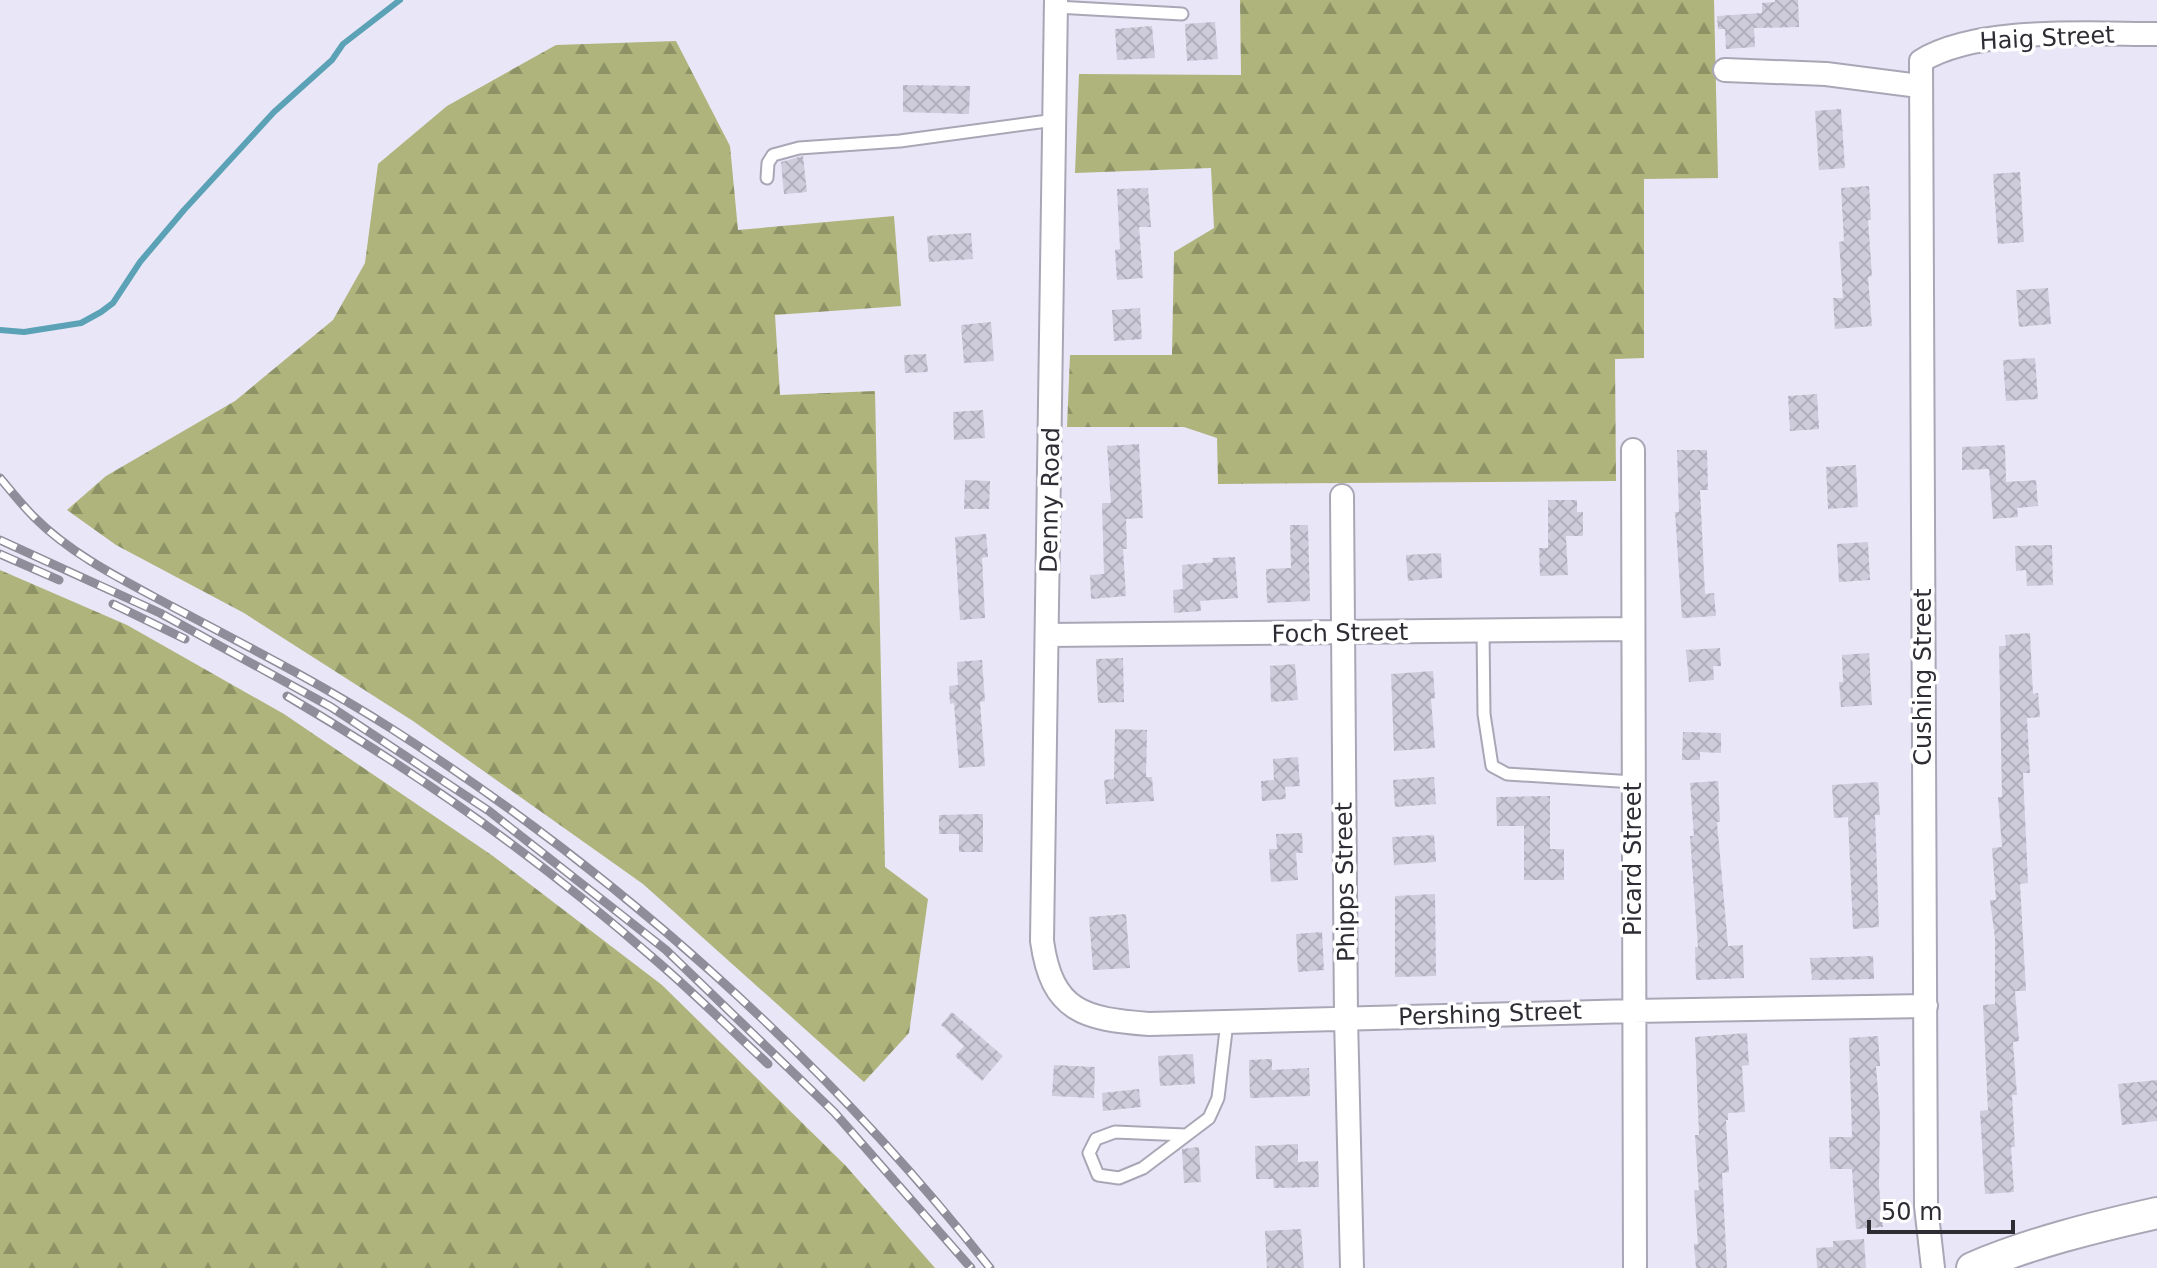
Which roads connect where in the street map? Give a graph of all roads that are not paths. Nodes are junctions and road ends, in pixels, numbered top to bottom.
1 (1056, 4) edge
2 (1182, 14) dead end
3 (2157, 34) edge
4 (1725, 70) dead end
5 (1919, 86) junction
6 (1055, 120) junction
7 (767, 178) dead end
8 (1633, 450) dead end
9 (1342, 496) dead end
10 (1632, 629) junction
11 (1483, 631) junction
12 (1342, 633) junction
13 (1048, 635) junction
14 (1634, 782) junction
15 (1060, 996) joint
16 (1926, 1006) junction
17 (1633, 1011) junction
18 (1346, 1018) junction
19 (1227, 1022) junction
20 (1185, 1135) junction
21 (2157, 1213) edge
22 (1352, 1268) edge
23 (1635, 1268) edge
24 (1933, 1268) edge
25 (1972, 1268) edge

1 - 2 lane
1 - 6 street, Denny Road
3 - 5 street, Haig Street
4 - 5 street
5 - 16 street, Cushing Street
6 - 7 lane
6 - 13 street, Denny Road
8 - 10 street, Picard Street
9 - 12 street, Phipps Street
10 - 11 street, Foch Street
10 - 14 street, Picard Street
11 - 12 street, Foch Street
11 - 14 lane
12 - 13 street, Foch Street
12 - 18 street, Phipps Street
13 - 15 street, Denny Road
14 - 17 street, Picard Street
15 - 19 street, Pershing Street
16 - 17 street, Pershing Street
16 - 24 street, Cushing Street
17 - 18 street, Pershing Street
17 - 23 street, Picard Street
18 - 19 street, Pershing Street
18 - 22 street, Phipps Street
19 - 20 lane
20 - 20 lane
21 - 25 main road

